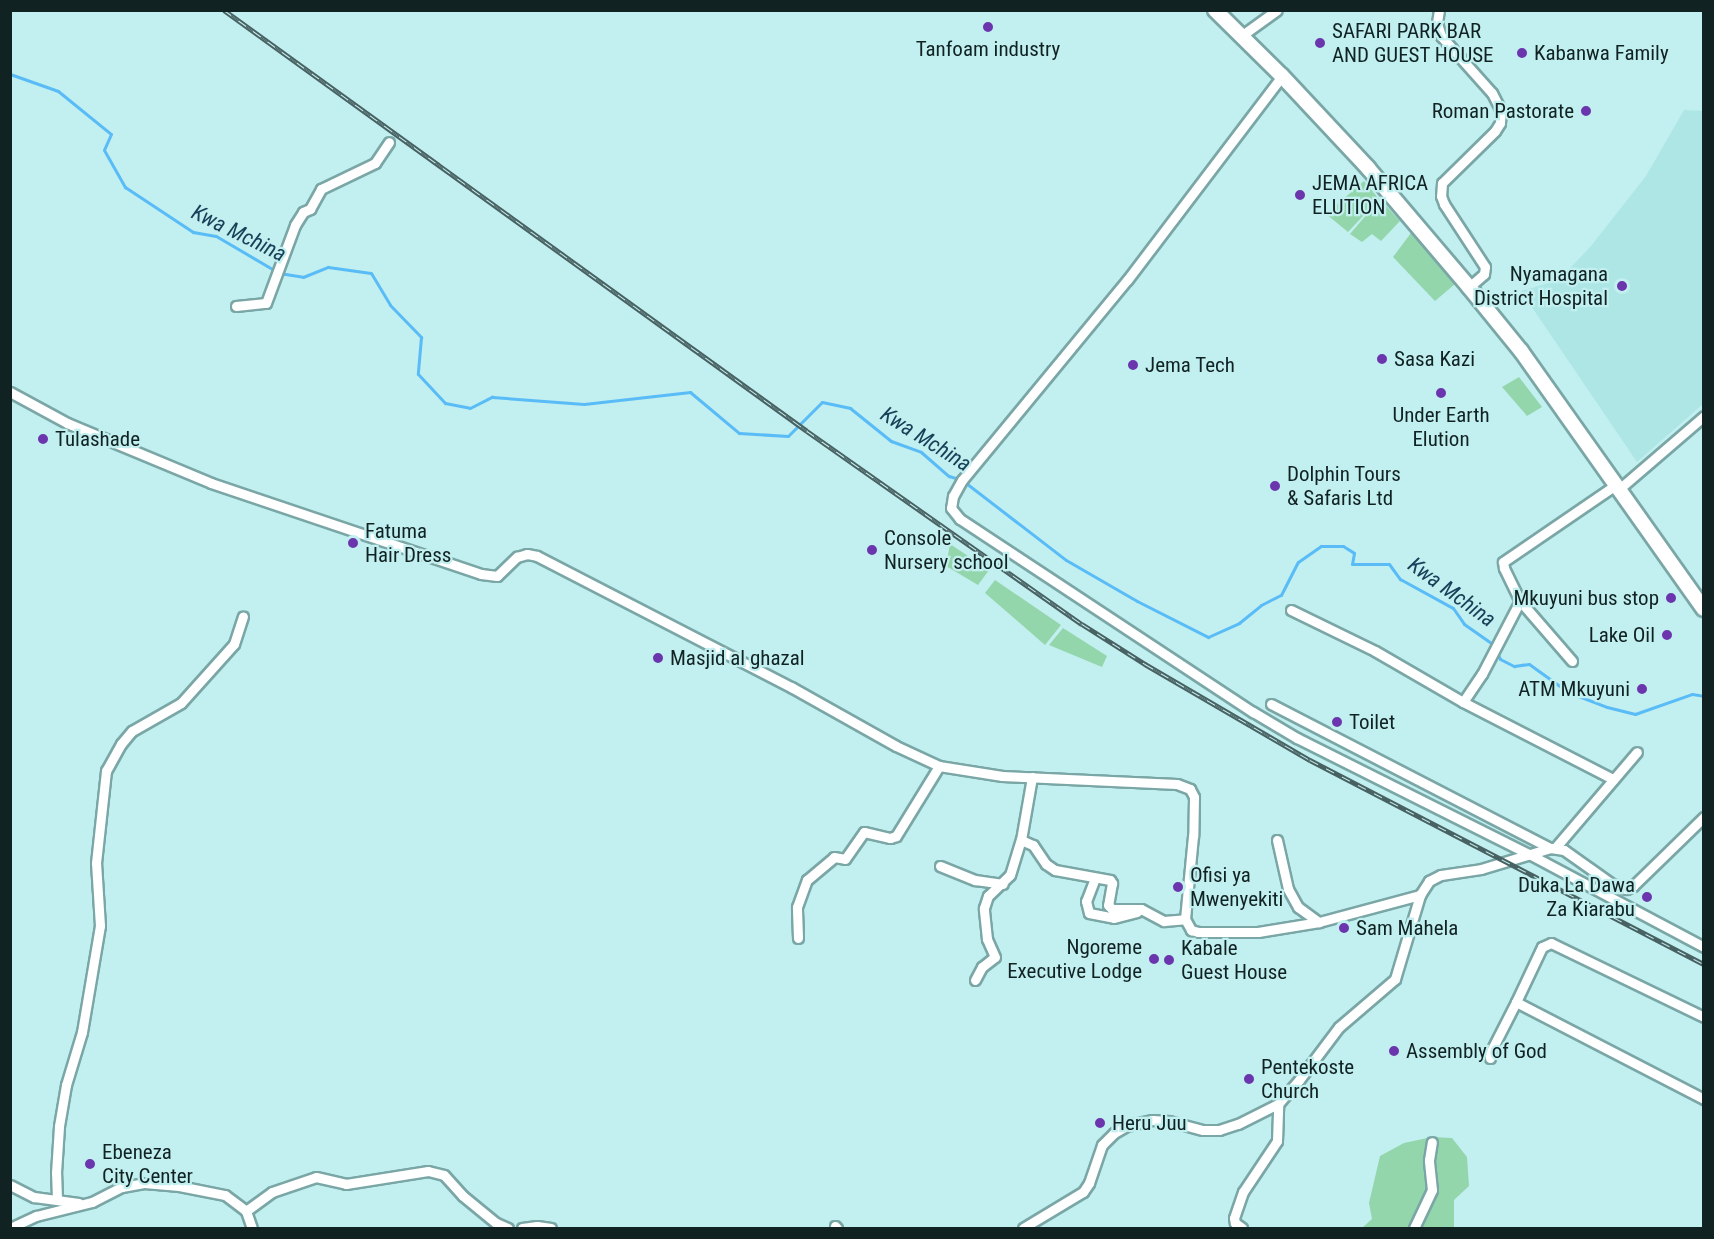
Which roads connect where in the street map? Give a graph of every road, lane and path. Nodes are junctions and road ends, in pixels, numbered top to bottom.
1 (1215, 10) edge
2 (1277, 10) edge
3 (1439, 10) edge
4 (1241, 36) junction
5 (1282, 76) junction
6 (389, 142) dead end
7 (1469, 287) junction
8 (236, 306) dead end
9 (10, 393) edge
10 (1704, 416) edge
11 (1616, 488) junction
12 (1520, 601) junction
13 (1704, 609) edge
14 (1290, 610) dead end
15 (243, 616) dead end
16 (1572, 661) dead end
17 (1463, 702) junction
18 (1271, 704) dead end
19 (1637, 752) dead end
20 (939, 766) junction
21 (1032, 777) junction
22 (1613, 779) junction
23 (1704, 817) edge
24 (1021, 840) junction
25 (1277, 840) dead end
26 (1553, 848) junction
27 (1529, 854) junction
28 (940, 866) dead end
29 (1095, 878) junction
30 (1003, 884) junction
31 (1420, 895) junction
32 (1145, 912) junction
33 (1185, 920) junction
34 (1318, 922) junction
35 (798, 938) dead end
36 (1704, 946) edge
37 (975, 980) dead end
38 (1516, 1002) junction
39 (1704, 1017) edge
40 (1490, 1058) dead end
41 (1704, 1099) edge
42 (1278, 1104) junction
43 (1432, 1142) dead end
44 (10, 1185) edge
45 (57, 1199) junction
46 (81, 1203) junction
47 (246, 1211) junction
48 (10, 1228) edge
49 (252, 1228) edge
50 (508, 1228) edge
51 (522, 1228) edge
52 (551, 1228) edge
53 (1023, 1228) edge
54 (1242, 1228) edge
55 (1414, 1228) edge

1 - 4 highway
2 - 4 street
3 - 7 street
4 - 5 highway
5 - 7 highway
5 - 27 street
6 - 8 street
7 - 11 highway
9 - 20 street
10 - 11 street
11 - 12 street
11 - 13 highway
12 - 16 street
12 - 17 street
14 - 17 street
15 - 45 street
17 - 22 street
18 - 26 street
19 - 22 street
20 - 21 street
20 - 35 street
21 - 24 street
21 - 33 street
22 - 26 street
23 - 26 street
24 - 29 street
24 - 30 street
25 - 34 street
26 - 27 street
27 - 31 street
27 - 36 street
28 - 30 street
29 - 32 street
29 - 32 street
30 - 37 street
31 - 34 street
31 - 42 street
32 - 33 street
33 - 34 street
38 - 39 street
38 - 40 street
38 - 41 street
42 - 53 street
42 - 54 street
43 - 55 street
44 - 45 street
45 - 46 street
46 - 47 street
46 - 48 street
47 - 49 street
47 - 50 street
51 - 52 street

